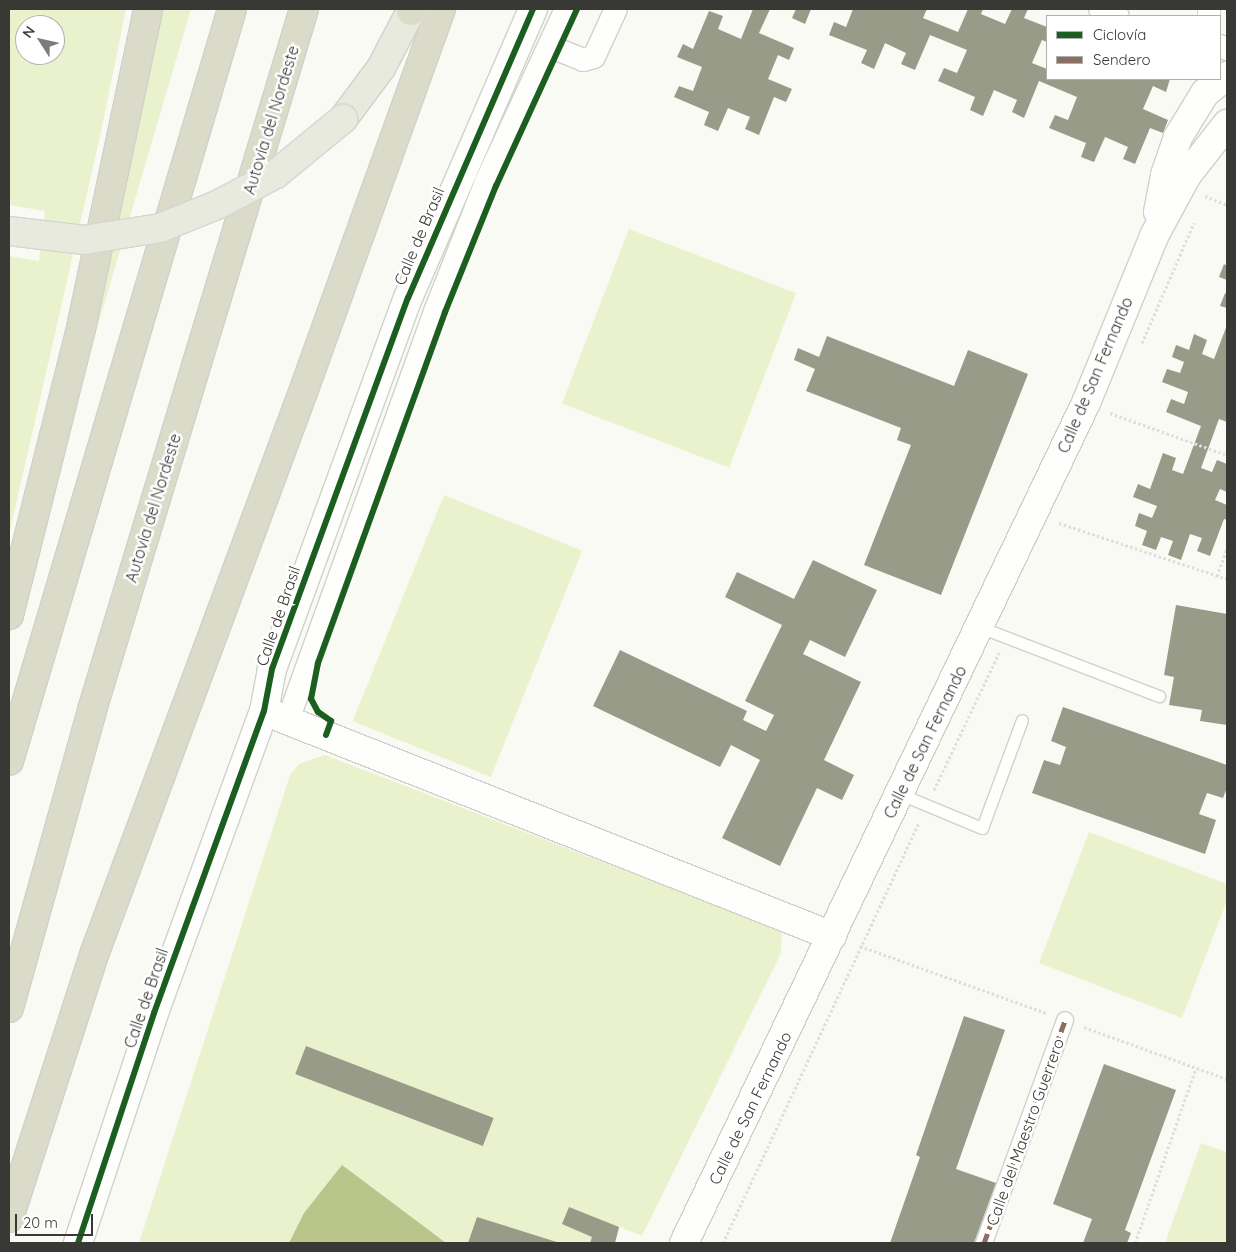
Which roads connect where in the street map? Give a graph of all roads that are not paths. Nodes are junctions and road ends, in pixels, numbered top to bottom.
1 (148, 9) edge
2 (232, 9) edge
3 (304, 9) edge
4 (412, 9) edge
5 (441, 9) edge
6 (533, 9) edge
7 (566, 9) edge
8 (616, 9) edge
9 (1100, 9) edge
10 (1115, 15) edge
11 (549, 46) junction
12 (1221, 80) edge
13 (1200, 93) edge
14 (1225, 126) edge
15 (9, 231) edge
16 (1154, 236) junction
17 (9, 615) edge
18 (980, 626) junction
19 (1159, 696) dead end
20 (276, 715) junction
21 (1022, 720) dead end
22 (9, 761) edge
23 (900, 794) junction
24 (832, 936) junction
25 (9, 1008) edge
26 (1065, 1020) dead end
27 (9, 1218) edge
28 (78, 1243) edge
29 (684, 1243) edge
30 (984, 1243) edge

1 - 17 highway
2 - 22 highway
3 - 25 highway, Autovía del Nordeste
4 - 15 main road, bridge
5 - 27 highway
6 - 20 street, Calle de Brasil
7 - 11 street, Calle de Brasil
8 - 11 street
9 - 10 street
11 - 20 street, Calle de Brasil
12 - 13 street, Calle de San Fernando
13 - 14 street, Calle de San Fernando
13 - 16 street, Calle de San Fernando
14 - 16 street, Calle de San Fernando
16 - 18 street, Calle de San Fernando
18 - 19 lane
18 - 23 street, Calle de San Fernando
20 - 24 street
20 - 28 street, Calle de Brasil
21 - 23 lane
23 - 24 street, Calle de San Fernando
24 - 29 street, Calle de San Fernando
26 - 30 street, Calle del Maestro Guerrero

